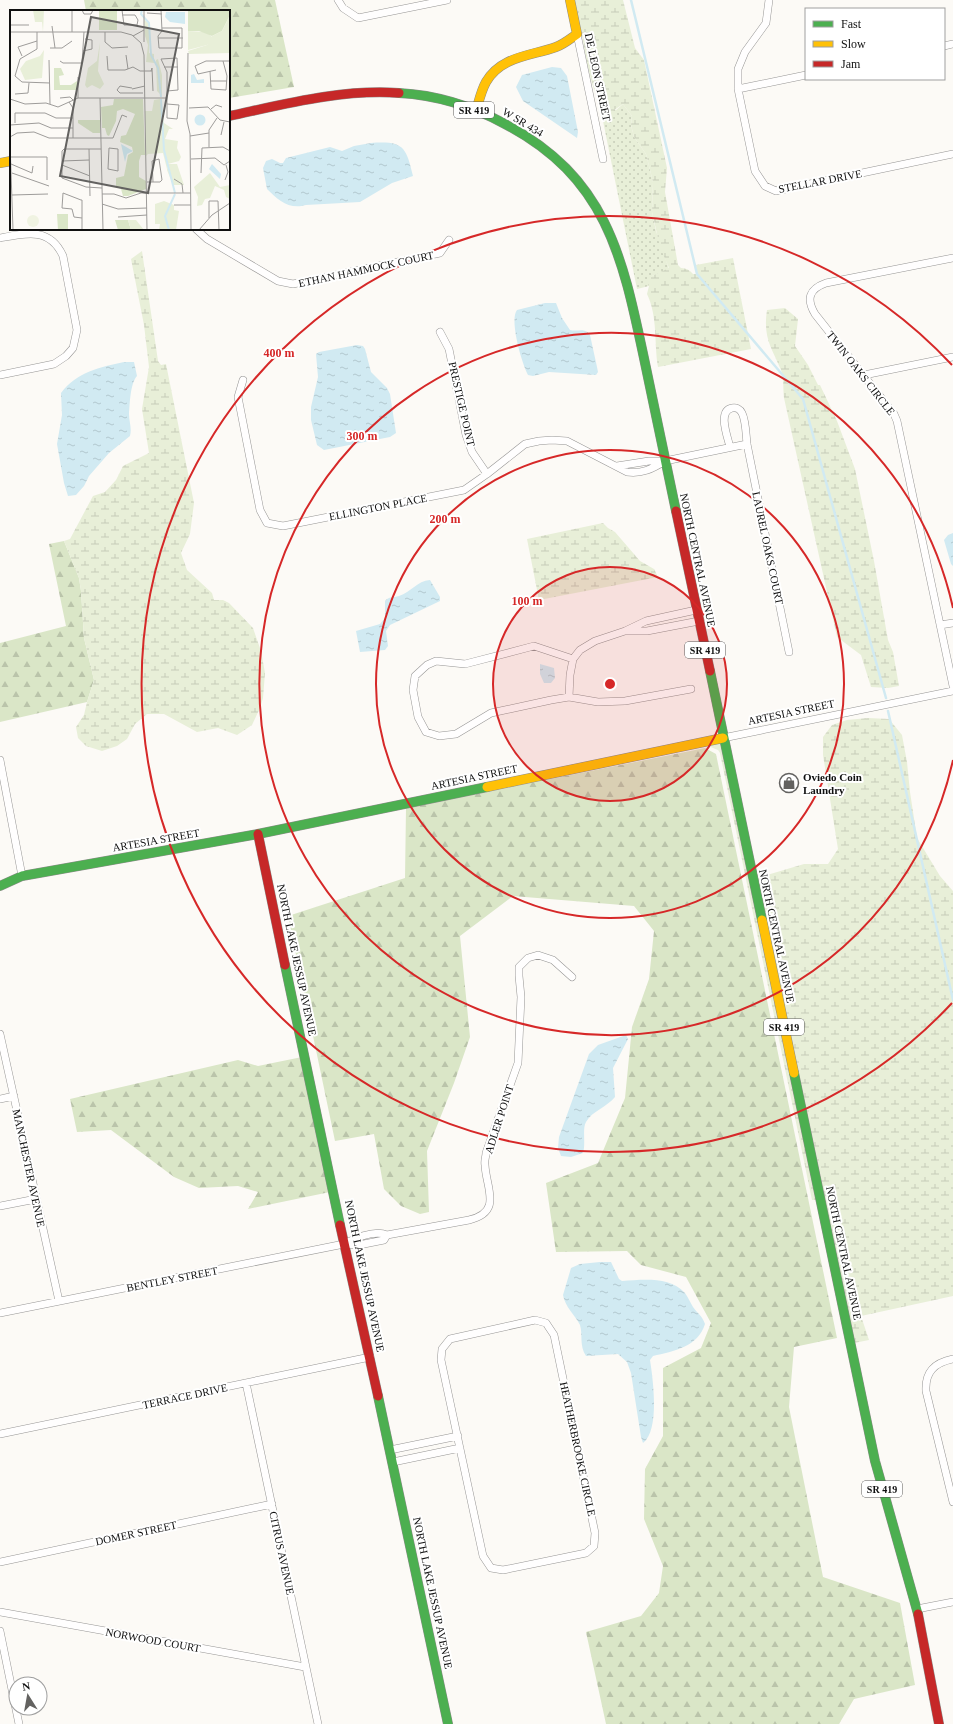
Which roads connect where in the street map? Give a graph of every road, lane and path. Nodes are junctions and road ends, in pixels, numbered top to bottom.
1 (338, 0) edge
2 (447, 0) edge
3 (570, 0) edge
4 (769, 0) edge
5 (577, 34) junction
6 (805, 75) edge
7 (738, 89) junction
8 (476, 111) junction
9 (230, 116) edge
10 (953, 154) edge
11 (603, 160) dead end
12 (10, 161) edge
13 (0, 163) edge
14 (197, 230) edge
15 (0, 238) edge
16 (449, 240) dead end
17 (953, 258) edge
18 (630, 291) joint
19 (440, 332) dead end
20 (953, 357) edge
21 (0, 375) edge
22 (864, 375) junction
23 (243, 380) dead end
24 (747, 444) junction
25 (730, 447) junction
26 (665, 461) junction
27 (487, 474) junction
28 (696, 610) junction
29 (699, 621) junction
30 (953, 623) edge
31 (940, 625) junction
32 (625, 631) junction
33 (789, 652) dead end
34 (572, 659) junction
35 (953, 686) edge
36 (692, 689) dead end
37 (953, 691) edge
38 (569, 698) junction
39 (723, 738) junction
40 (0, 760) edge
41 (258, 834) junction
42 (22, 876) junction
43 (0, 886) edge
44 (572, 977) dead end
45 (0, 1034) edge
46 (14, 1096) junction
47 (0, 1099) edge
48 (36, 1198) junction
49 (0, 1206) edge
50 (344, 1244) junction
51 (59, 1301) junction
52 (0, 1313) edge
53 (370, 1357) junction
54 (953, 1359) edge
55 (246, 1383) junction
56 (0, 1434) edge
57 (458, 1436) junction
58 (427, 1443) junction
59 (460, 1448) junction
60 (390, 1450) junction
61 (430, 1454) junction
62 (393, 1462) junction
63 (953, 1502) edge
64 (272, 1504) junction
65 (0, 1562) edge
66 (953, 1602) edge
67 (917, 1609) junction
68 (0, 1612) edge
69 (0, 1631) edge
70 (305, 1667) junction
71 (19, 1724) edge
72 (318, 1724) edge
73 (448, 1724) edge
74 (939, 1724) edge

1 - 2 street
3 - 5 main road, DE LEON STREET
4 - 7 street, STELLAR DRIVE
5 - 8 main road
5 - 11 street, DE LEON STREET
6 - 7 street
7 - 10 street, STELLAR DRIVE
8 - 9 main road, W SR 434 / SR 419
8 - 18 main road, W SR 434 / SR 419
12 - 13 main road
14 - 16 street, ETHAN HAMMOCK COURT
15 - 21 street
17 - 22 street, TWIN OAKS CIRCLE
18 - 26 main road, NORTH CENTRAL AVENUE / SR 419
19 - 27 street, PRESTIGE POINT
20 - 22 street
22 - 31 street, TWIN OAKS CIRCLE
23 - 27 street, ELLINGTON PLACE
24 - 25 street
24 - 25 street, LAUREL OAKS COURT
24 - 33 street, LAUREL OAKS COURT
25 - 26 street
26 - 27 street, ELLINGTON PLACE
26 - 28 main road, NORTH CENTRAL AVENUE / SR 419
28 - 29 main road, NORTH CENTRAL AVENUE / SR 419
28 - 32 street
29 - 32 street
29 - 39 main road, NORTH CENTRAL AVENUE / SR 419
30 - 31 street
31 - 35 street, TWIN OAKS CIRCLE
32 - 34 street
34 - 38 street
34 - 38 street
36 - 38 street
37 - 39 street, ARTESIA STREET
39 - 41 main road, ARTESIA STREET
39 - 67 main road, NORTH CENTRAL AVENUE / SR 419
40 - 42 street
41 - 42 main road, ARTESIA STREET
41 - 50 main road, NORTH LAKE JESSUP AVENUE
42 - 43 main road, ARTESIA STREET
44 - 50 street, ADLER POINT
45 - 46 street, MANCHESTER AVENUE
46 - 47 street
46 - 48 street, MANCHESTER AVENUE
48 - 49 street
48 - 51 street, MANCHESTER AVENUE
50 - 51 street, BENTLEY STREET
50 - 53 main road, NORTH LAKE JESSUP AVENUE
51 - 52 street, BENTLEY STREET
53 - 55 street, TERRACE DRIVE
53 - 60 main road, NORTH LAKE JESSUP AVENUE
54 - 63 street
55 - 56 street, TERRACE DRIVE
55 - 64 street, CITRUS AVENUE
57 - 58 street
57 - 59 street, HEATHERBROOKE CIRCLE
57 - 59 street, HEATHERBROOKE CIRCLE
58 - 60 street
58 - 61 street
59 - 61 street
60 - 62 main road, NORTH LAKE JESSUP AVENUE
61 - 62 street
62 - 73 main road, NORTH LAKE JESSUP AVENUE
64 - 65 street, DOMER STREET
64 - 70 street, CITRUS AVENUE
66 - 67 street
67 - 74 main road, NORTH CENTRAL AVENUE / SR 419
68 - 70 street, NORWOOD COURT
69 - 71 street
70 - 72 street, CITRUS AVENUE

